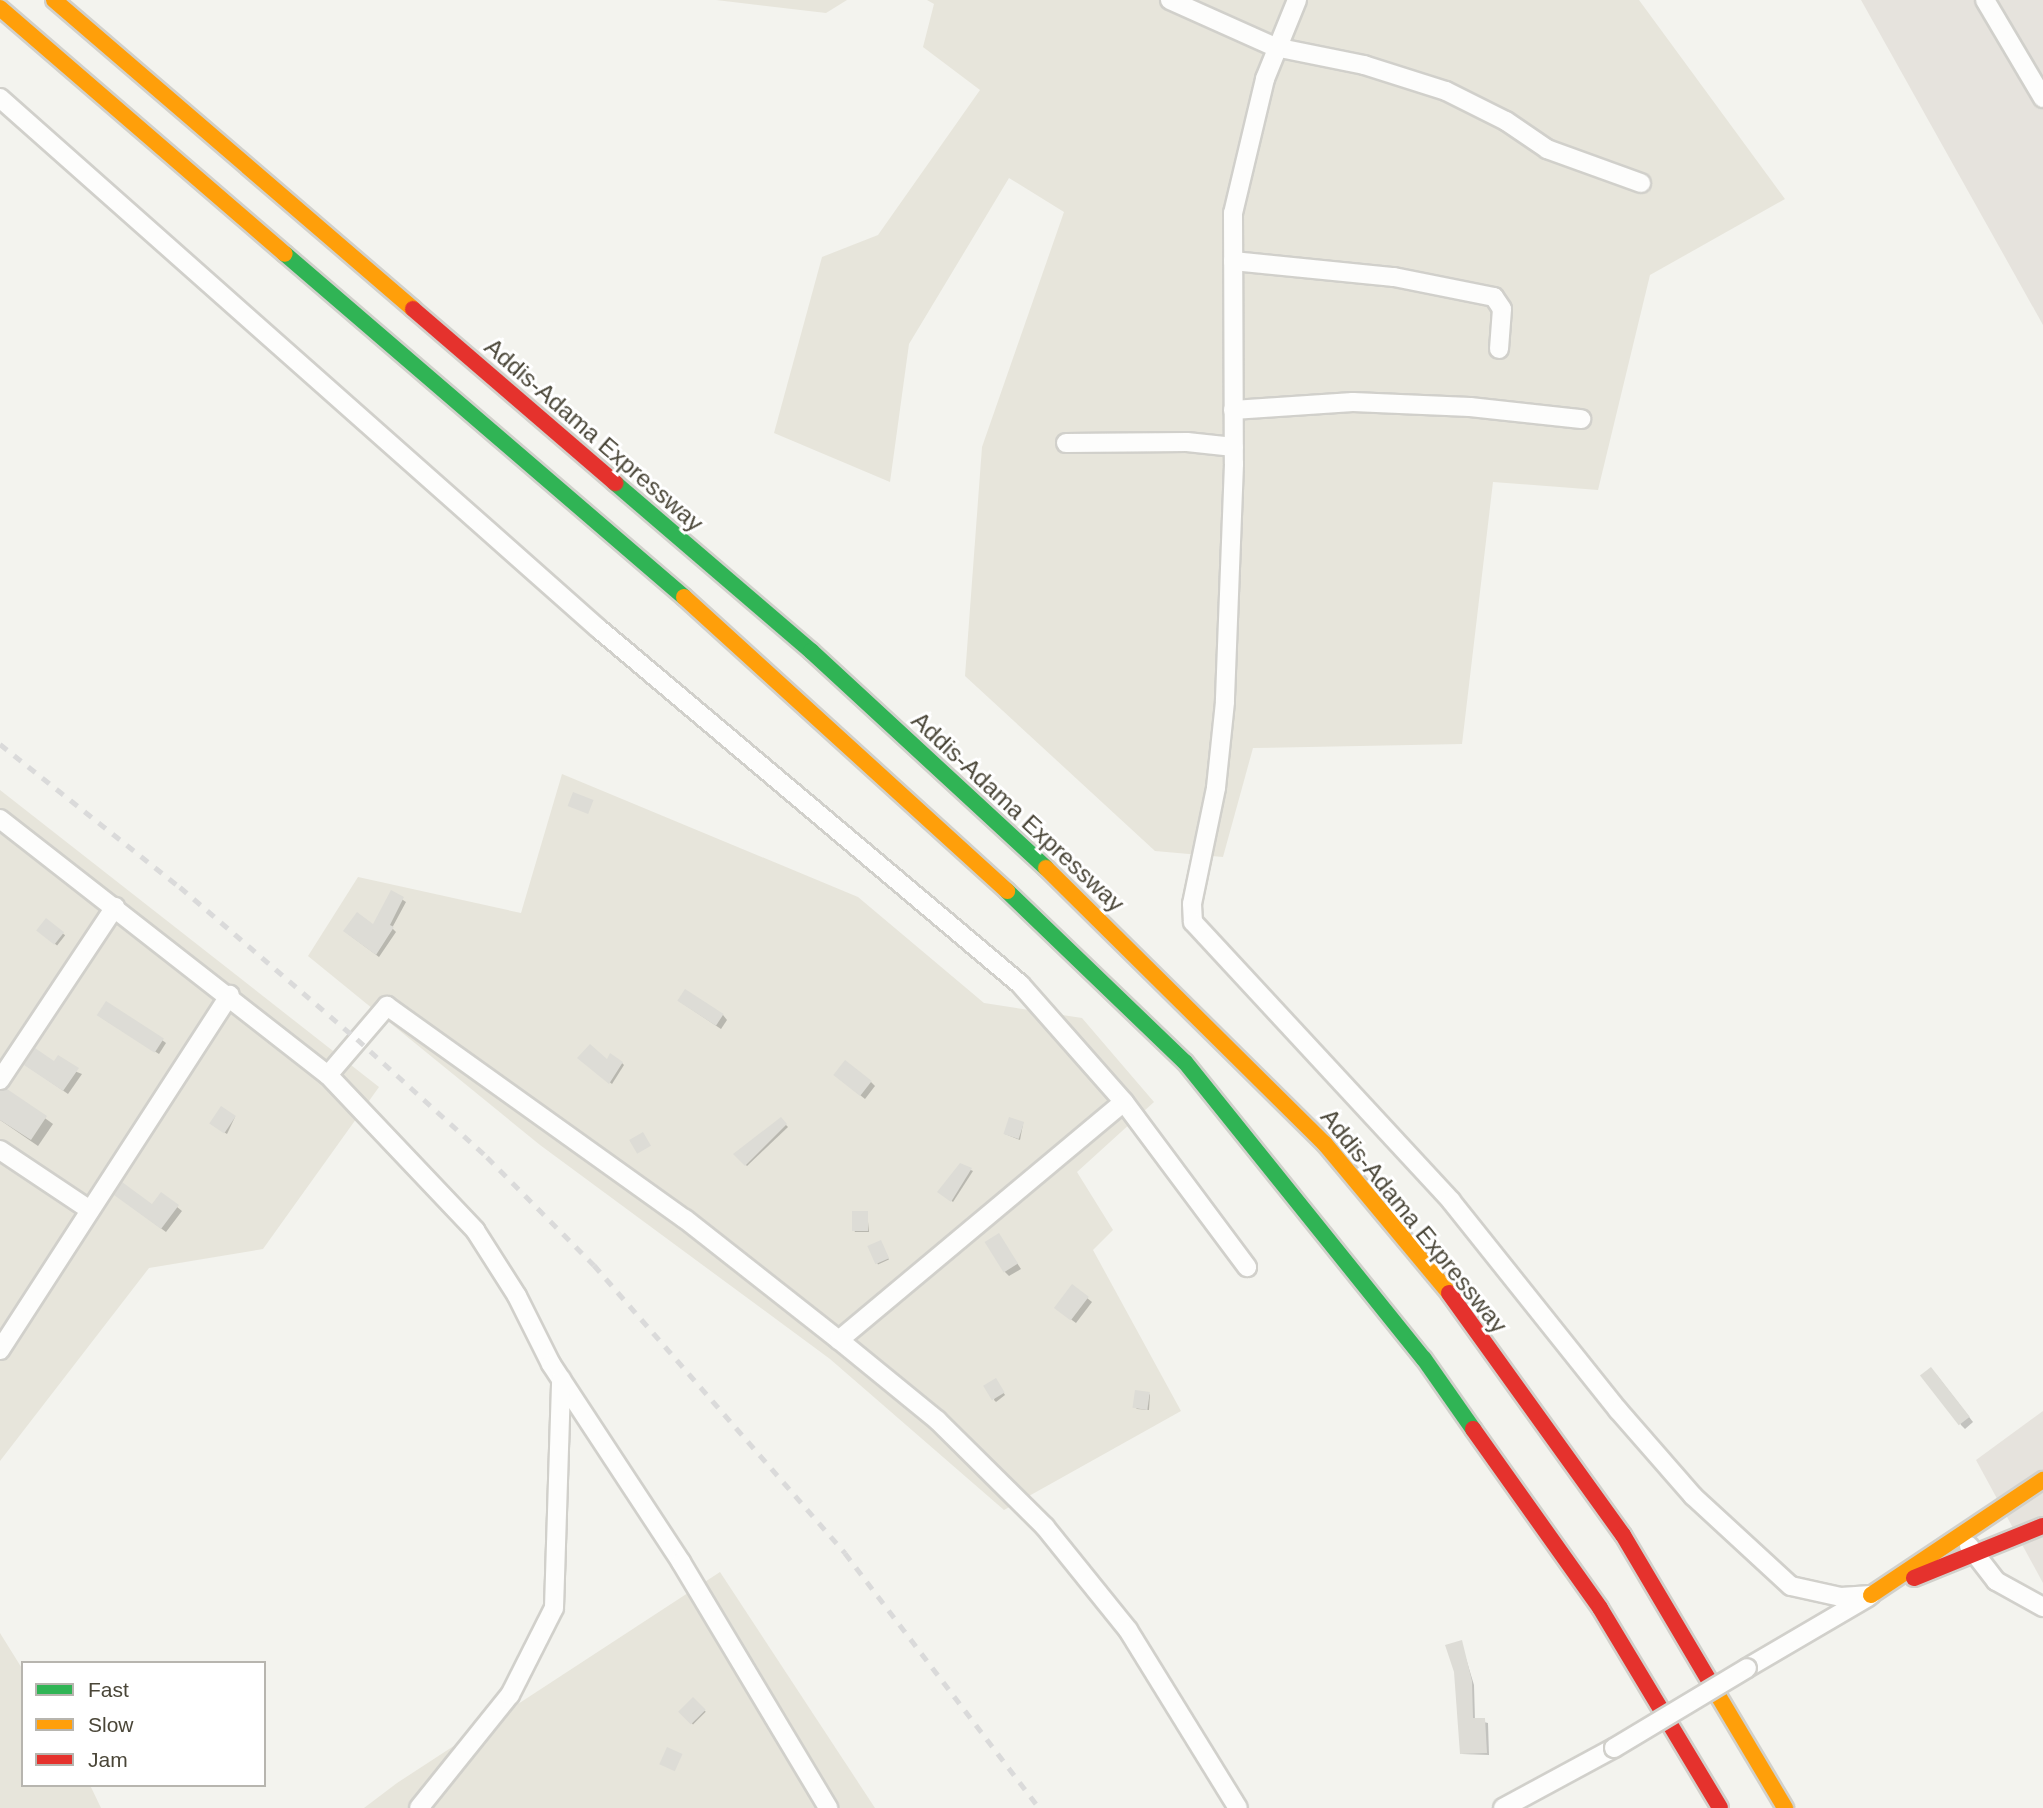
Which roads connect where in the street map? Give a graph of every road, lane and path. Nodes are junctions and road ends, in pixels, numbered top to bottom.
1 (54, 0) edge
2 (1170, 0) edge
3 (1297, 0) edge
4 (1985, 0) edge
5 (0, 8) edge
6 (1275, 47) junction
7 (0, 98) edge
8 (2043, 98) edge
9 (1641, 183) dead end
10 (1233, 261) junction
11 (1499, 349) dead end
12 (1233, 410) junction
13 (1581, 419) dead end
14 (1066, 443) dead end
15 (1234, 447) junction
16 (0, 819) edge
17 (115, 906) junction
18 (230, 995) junction
19 (328, 1074) junction
20 (0, 1080) edge
21 (1124, 1102) junction
22 (0, 1150) edge
23 (90, 1210) junction
24 (1247, 1267) dead end
25 (839, 1340) junction
26 (0, 1350) edge
27 (561, 1378) junction
28 (2043, 1480) edge
29 (2043, 1526) edge
30 (1962, 1533) junction
31 (1974, 1554) junction
32 (1871, 1595) junction
33 (2043, 1607) edge
34 (419, 1808) edge
35 (828, 1808) edge
36 (1238, 1808) edge
37 (1503, 1808) edge
38 (1720, 1808) edge
39 (1785, 1808) edge

1 - 39 main road, Addis-Adama Expressway
2 - 6 street
3 - 6 street
4 - 8 street
5 - 38 main road
6 - 9 street
6 - 10 street
7 - 21 street
10 - 11 street
10 - 12 street
12 - 13 street
12 - 15 street
14 - 15 street
15 - 32 street
16 - 17 street
17 - 18 street
17 - 20 street
18 - 19 street
18 - 23 street
19 - 25 street
19 - 27 street
21 - 24 street
21 - 25 street
22 - 23 street
23 - 26 street
25 - 36 street
27 - 34 street
27 - 35 street
28 - 30 main road
29 - 31 main road
30 - 31 street
30 - 32 main road
31 - 32 main road
31 - 33 street
32 - 37 street, bridge

